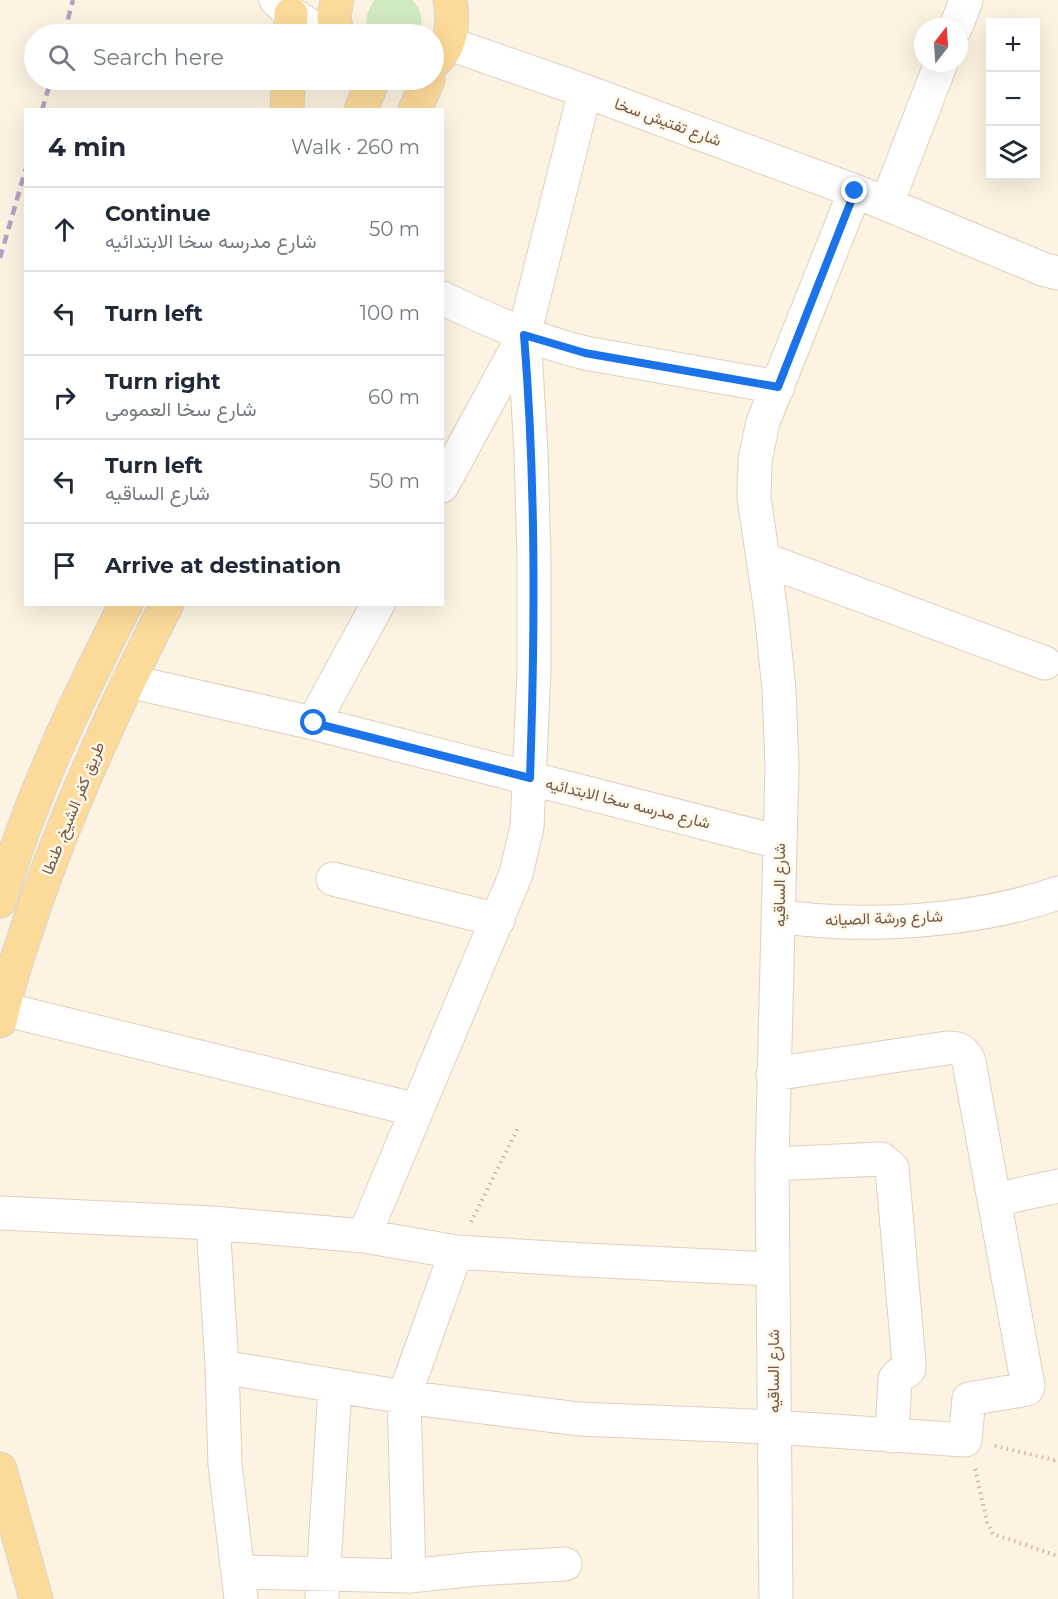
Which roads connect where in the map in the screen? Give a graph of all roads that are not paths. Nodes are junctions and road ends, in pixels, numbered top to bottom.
1 (337, 0) edge
2 (966, 0) edge
3 (286, 16) edge
4 (959, 18) edge
5 (304, 24) edge
6 (335, 24) edge
7 (444, 42) edge
8 (938, 72) edge
9 (288, 90) edge
10 (369, 90) edge
11 (423, 90) edge
12 (585, 91) junction
13 (287, 108) edge
14 (362, 108) edge
15 (416, 108) edge
16 (855, 191) junction
17 (887, 203) junction
18 (1058, 273) edge
19 (444, 299) edge
20 (524, 335) junction
21 (778, 387) junction
22 (444, 482) edge
23 (763, 559) junction
24 (125, 606) edge
25 (166, 606) edge
26 (377, 606) edge
27 (1045, 663) dead end
28 (128, 681) junction
29 (314, 723) junction
30 (530, 778) junction
31 (779, 842) junction
32 (333, 879) dead end
33 (1058, 893) edge
34 (0, 901) edge
35 (780, 918) junction
36 (498, 920) junction
37 (1, 1015) edge
38 (773, 1074) junction
39 (417, 1110) junction
40 (772, 1164) junction
41 (1058, 1186) edge
42 (994, 1200) junction
43 (0, 1213) edge
44 (213, 1223) junction
45 (364, 1236) junction
46 (456, 1252) junction
47 (772, 1269) junction
48 (222, 1367) junction
49 (335, 1386) junction
50 (404, 1397) junction
51 (773, 1427) junction
52 (892, 1436) junction
53 (0, 1469) edge
54 (565, 1564) dead end
55 (409, 1576) junction
56 (240, 1585) edge
57 (322, 1587) edge
58 (36, 1599) edge
59 (776, 1599) edge

1 - 6 main road
2 - 4 street
3 - 5 street
7 - 12 street, شارع تفتيش سخا
8 - 17 street
9 - 13 main road
10 - 14 main road
11 - 15 main road
12 - 16 street, شارع تفتيش سخا
12 - 20 street
16 - 17 street, شارع تفتيش سخا
16 - 21 street, شارع الساقيه
17 - 18 street, شارع تفتيش سخا
19 - 20 street
20 - 21 street
20 - 22 street
20 - 30 street
21 - 23 street, شارع الساقيه
23 - 27 street
23 - 31 street, شارع الساقيه
24 - 34 main road
25 - 28 main road, طريق كفر الشيخ, طنطا
26 - 29 street
28 - 29 street, شارع مدرسه سخا الابتدائيه
28 - 37 main road, طريق كفر الشيخ, طنطا
29 - 30 street, شارع مدرسه سخا الابتدائيه
30 - 31 street, شارع مدرسه سخا الابتدائيه
30 - 36 street
31 - 35 street, شارع الساقيه
32 - 36 street
33 - 35 street, شارع ورشة الصيانه
35 - 38 street, شارع الساقيه
36 - 39 street
37 - 39 street
38 - 40 street, شارع الساقيه
38 - 42 street
39 - 45 street
40 - 47 street, شارع الساقيه
40 - 52 street
41 - 42 street
42 - 52 street
43 - 44 street
44 - 45 street
44 - 48 street
45 - 46 street
46 - 47 street
46 - 50 street
47 - 51 street, شارع الساقيه
48 - 49 street
48 - 56 street
49 - 50 street
49 - 57 street
50 - 51 street
50 - 55 street
51 - 52 street
51 - 59 street, شارع الساقيه
53 - 58 main road
54 - 55 street
55 - 57 street
56 - 57 street

